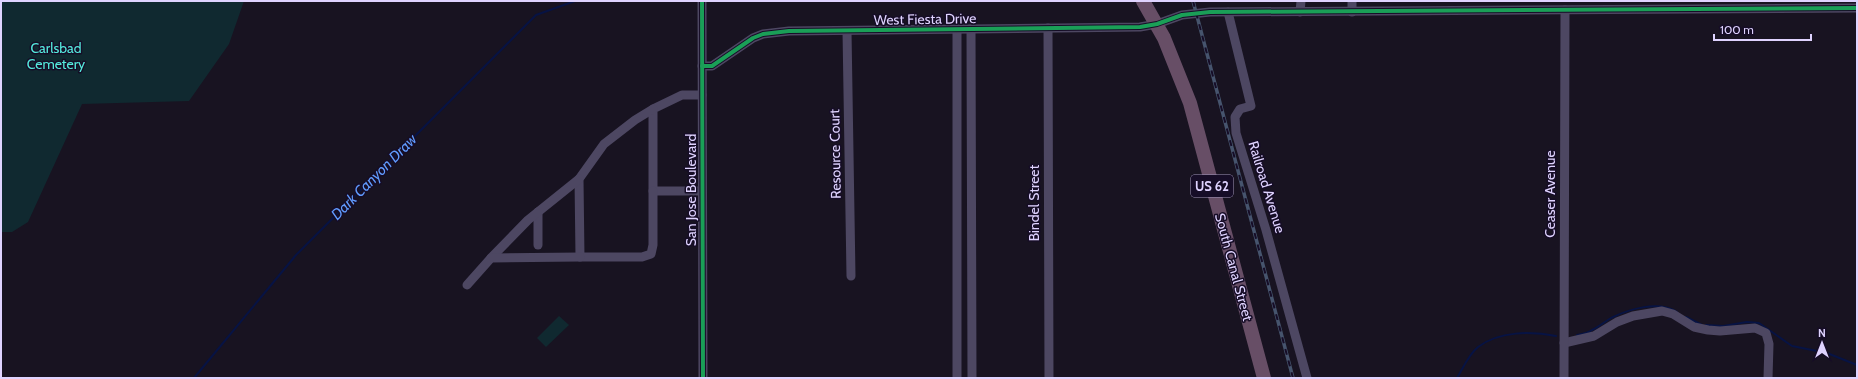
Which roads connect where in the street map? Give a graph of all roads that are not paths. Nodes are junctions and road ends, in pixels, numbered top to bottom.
1 (702, 1) edge
2 (1143, 1) edge
3 (1301, 1) edge
4 (1352, 1) edge
5 (1747, 5) edge
6 (1857, 8) edge
7 (1565, 10) junction
8 (1228, 12) junction
9 (1300, 12) junction
10 (1352, 12) junction
11 (1157, 24) junction
12 (1048, 28) junction
13 (958, 29) junction
14 (971, 29) junction
15 (847, 31) junction
16 (702, 66) junction
17 (702, 95) junction
18 (653, 110) junction
19 (579, 179) junction
20 (653, 191) junction
21 (702, 191) junction
22 (538, 212) junction
23 (538, 245) dead end
24 (580, 257) junction
25 (491, 258) junction
26 (851, 276) dead end
27 (467, 285) dead end
28 (1564, 342) junction
29 (703, 378) edge
30 (957, 378) edge
31 (972, 378) edge
32 (1049, 378) edge
33 (1264, 378) edge
34 (1306, 378) edge
35 (1564, 378) edge
36 (1768, 378) edge

1 - 16 street, San Jose Boulevard
2 - 11 highway, South Canal Street / US 62
3 - 9 street
4 - 10 street
5 - 6 street, West Fiesta Drive
5 - 7 street, West Fiesta Drive
7 - 10 street, West Fiesta Drive
7 - 28 street, Ceaser Avenue
8 - 9 street, West Fiesta Drive
8 - 11 street, West Fiesta Drive
8 - 34 street, Railroad Avenue
9 - 10 street, West Fiesta Drive
11 - 12 street, West Fiesta Drive
11 - 33 highway, South Canal Street / US 62
12 - 14 street, West Fiesta Drive
12 - 32 street, Bindel Street
13 - 14 street, West Fiesta Drive
13 - 15 street, West Fiesta Drive
13 - 30 street
14 - 31 street
15 - 16 street, West Fiesta Drive
15 - 26 street, Resource Court
16 - 17 street, San Jose Boulevard
17 - 18 street
17 - 21 street, San Jose Boulevard
18 - 19 street
18 - 20 street
19 - 22 street
19 - 24 street
20 - 21 street
20 - 24 street
21 - 29 street, San Jose Boulevard
22 - 23 street
22 - 25 street
24 - 25 street
25 - 27 street
28 - 35 street, Ceaser Avenue
28 - 36 street

